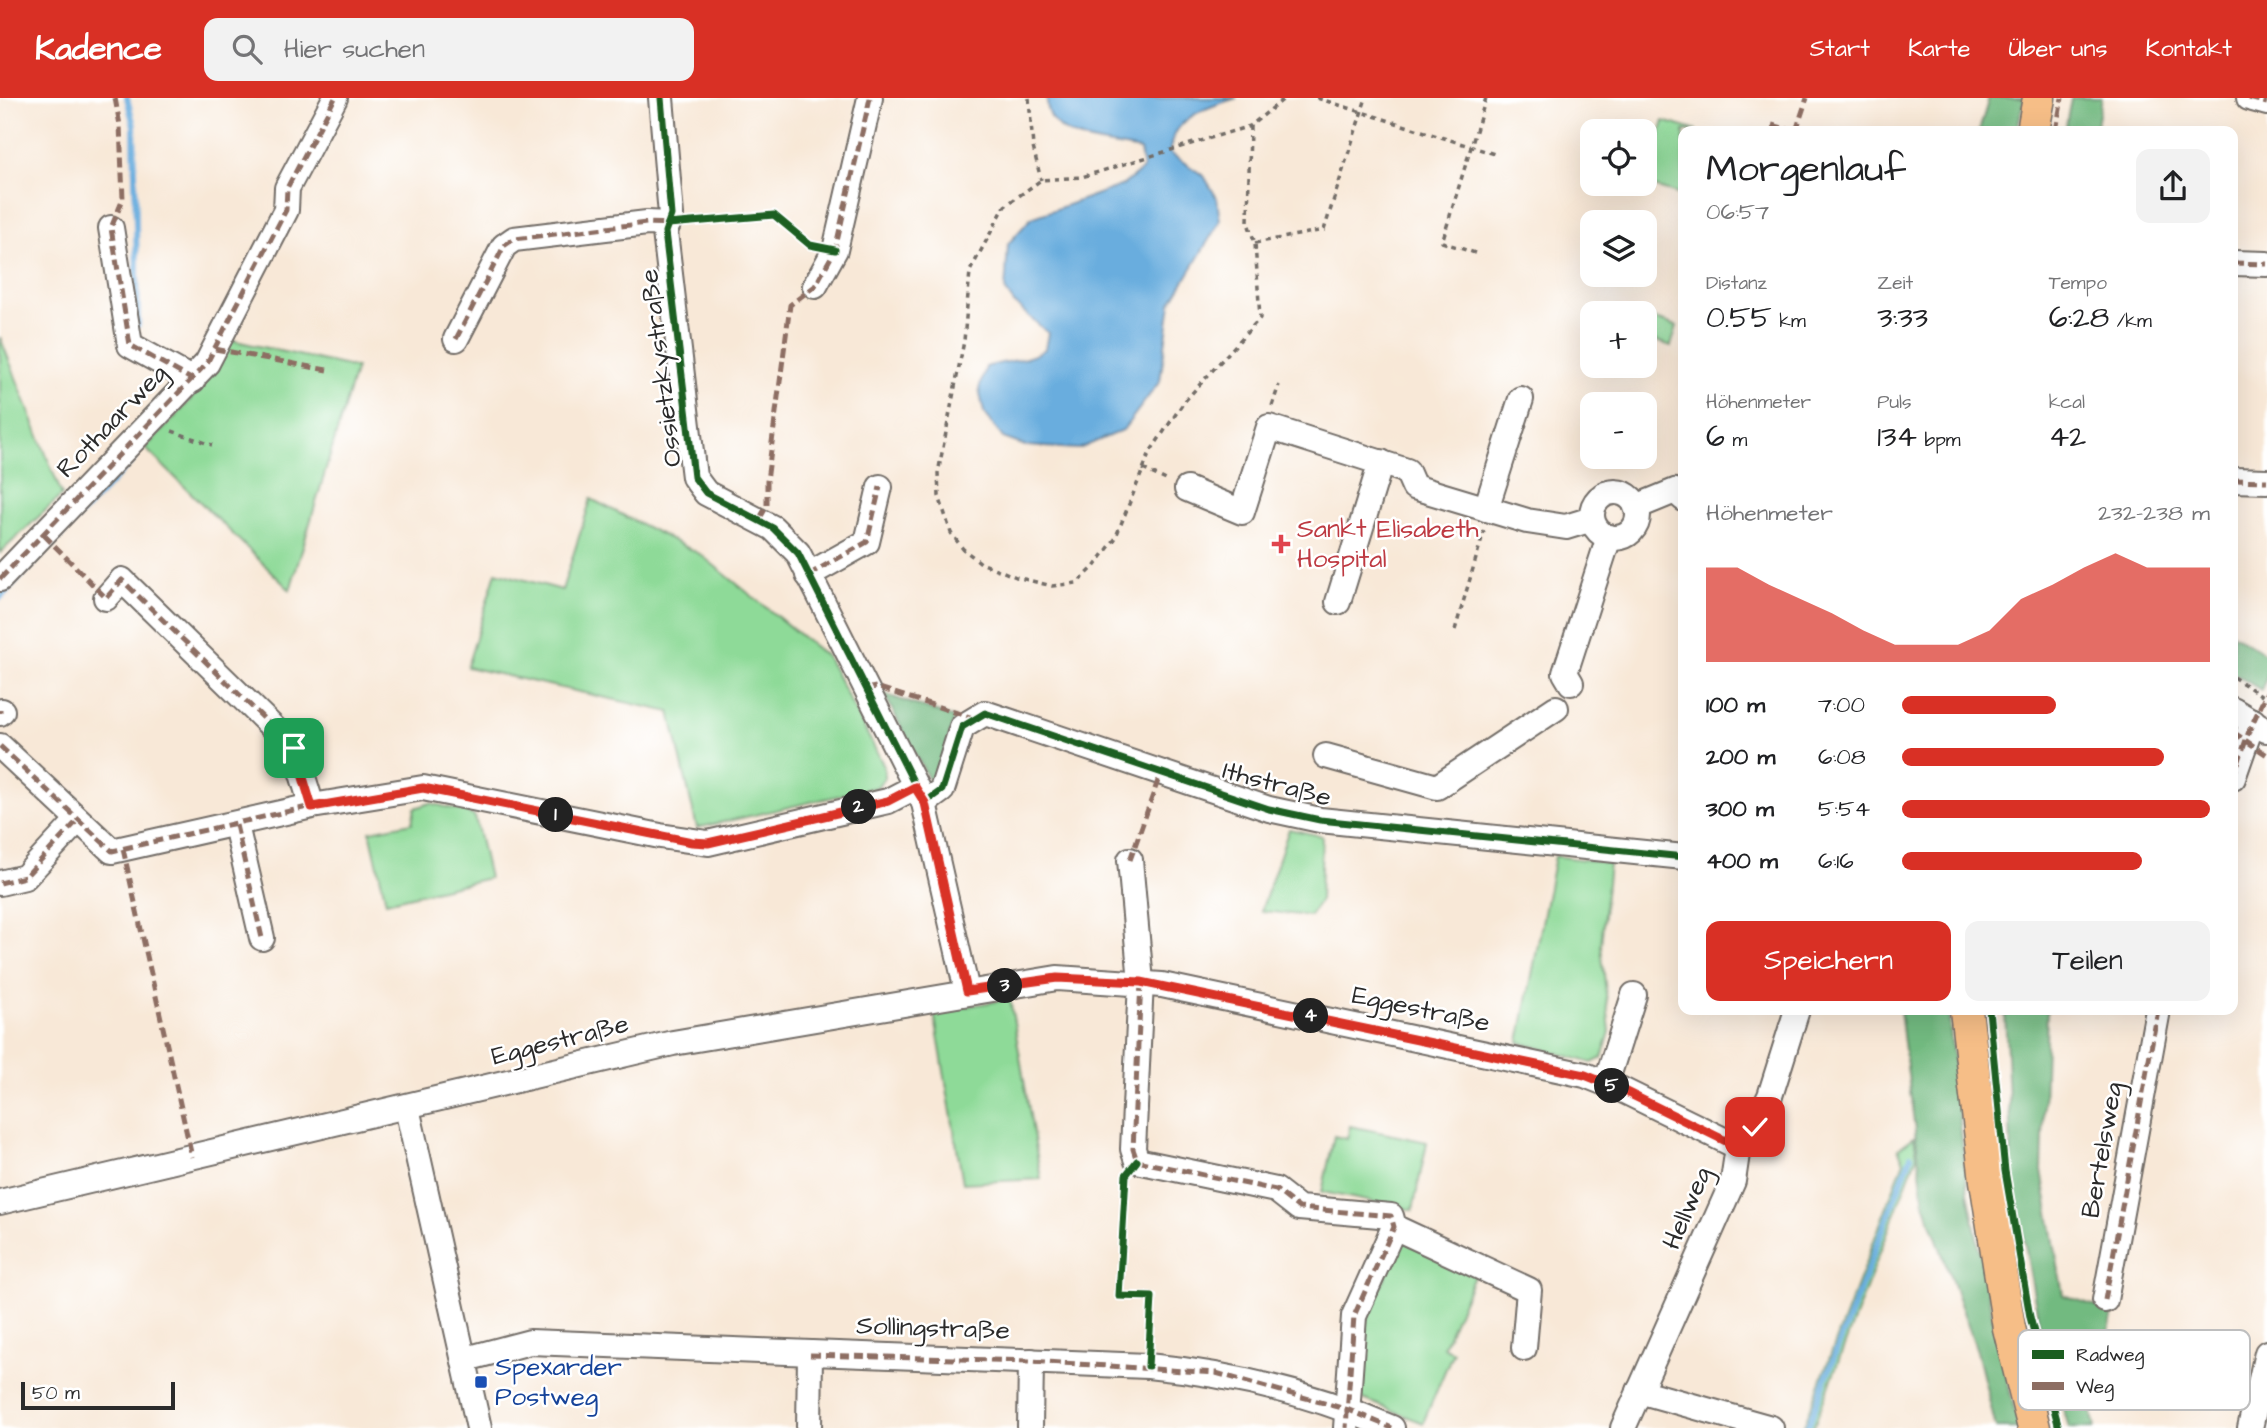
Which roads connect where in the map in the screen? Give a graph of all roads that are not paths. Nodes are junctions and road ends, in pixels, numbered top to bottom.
1 (335, 98) edge
2 (661, 98) edge
3 (2039, 98) edge
4 (2249, 98) edge
5 (865, 99) edge
6 (2267, 103) edge
7 (2034, 126) edge
8 (668, 224) junction
9 (111, 229) dead end
10 (2238, 263) edge
11 (2267, 264) edge
12 (815, 286) dead end
13 (456, 339) dead end
14 (193, 380) junction
15 (1521, 399) dead end
16 (1381, 462) junction
17 (2238, 480) edge
18 (2267, 481) edge
19 (880, 487) dead end
20 (1187, 489) dead end
21 (1678, 494) edge
22 (1636, 507) junction
23 (1488, 510) junction
24 (1600, 528) junction
25 (808, 575) junction
26 (0, 579) edge
27 (106, 598) dead end
28 (1338, 602) dead end
29 (1571, 683) dead end
30 (1556, 708) dead end
31 (2251, 720) edge
32 (0, 746) edge
33 (1326, 756) dead end
34 (2238, 762) edge
35 (920, 795) junction
36 (312, 807) junction
37 (78, 820) junction
38 (236, 825) junction
39 (1678, 856) edge
40 (1130, 860) dead end
41 (0, 883) edge
42 (262, 938) dead end
43 (1141, 982) junction
44 (967, 991) junction
45 (1633, 995) dead end
46 (1795, 1015) edge
47 (1967, 1015) edge
48 (2157, 1015) edge
49 (1606, 1083) junction
50 (407, 1108) junction
51 (1738, 1147) junction
52 (0, 1202) edge
53 (1394, 1227) junction
54 (2105, 1300) dead end
55 (1524, 1348) dead end
56 (2267, 1353) edge
57 (810, 1355) junction
58 (466, 1359) junction
59 (1031, 1361) junction
60 (2018, 1364) edge
61 (1639, 1391) junction
62 (2030, 1410) edge
63 (1348, 1419) edge
64 (480, 1428) edge
65 (809, 1428) edge
66 (1030, 1428) edge
67 (1392, 1428) edge
68 (1623, 1428) edge
69 (1772, 1428) edge
70 (2034, 1428) edge
71 (2250, 1428) edge

1 - 14 street
2 - 8 street, Ossietzkystraße
3 - 7 main road
4 - 6 street
5 - 12 street
8 - 13 street
8 - 25 street, Ossietzkystraße
9 - 14 street, Rothaarweg
10 - 11 street
14 - 26 street, Rothaarweg
15 - 23 street
16 - 20 street
16 - 23 street
16 - 28 street
17 - 18 street
19 - 25 street
21 - 22 street
22 - 24 street
22 - 24 street
23 - 24 street
24 - 29 street
25 - 35 street, Ossietzkystraße
27 - 36 street
30 - 33 street
31 - 34 street
32 - 37 street
35 - 36 street
35 - 39 street, Ithstraße
35 - 44 street, Ossietzkystraße
36 - 38 street
37 - 38 street
37 - 41 street
38 - 42 street
40 - 43 street
43 - 44 street, Eggestraße
43 - 49 street, Eggestraße
43 - 53 street
44 - 50 street, Eggestraße
45 - 49 street
46 - 51 street, Hellweg
47 - 60 main road
48 - 54 street, Bertelsweg
49 - 51 street, Eggestraße
50 - 52 street, Eggestraße
50 - 58 street
51 - 61 street, Hellweg
53 - 55 street
53 - 63 street
56 - 71 street
57 - 58 street, Sollingstraße
57 - 59 street, Sollingstraße
57 - 65 street
58 - 64 street
59 - 63 street, Sollingstraße
59 - 66 street
61 - 68 street, Hellweg
61 - 69 street
62 - 70 main road
63 - 67 street, Sollingstraße

